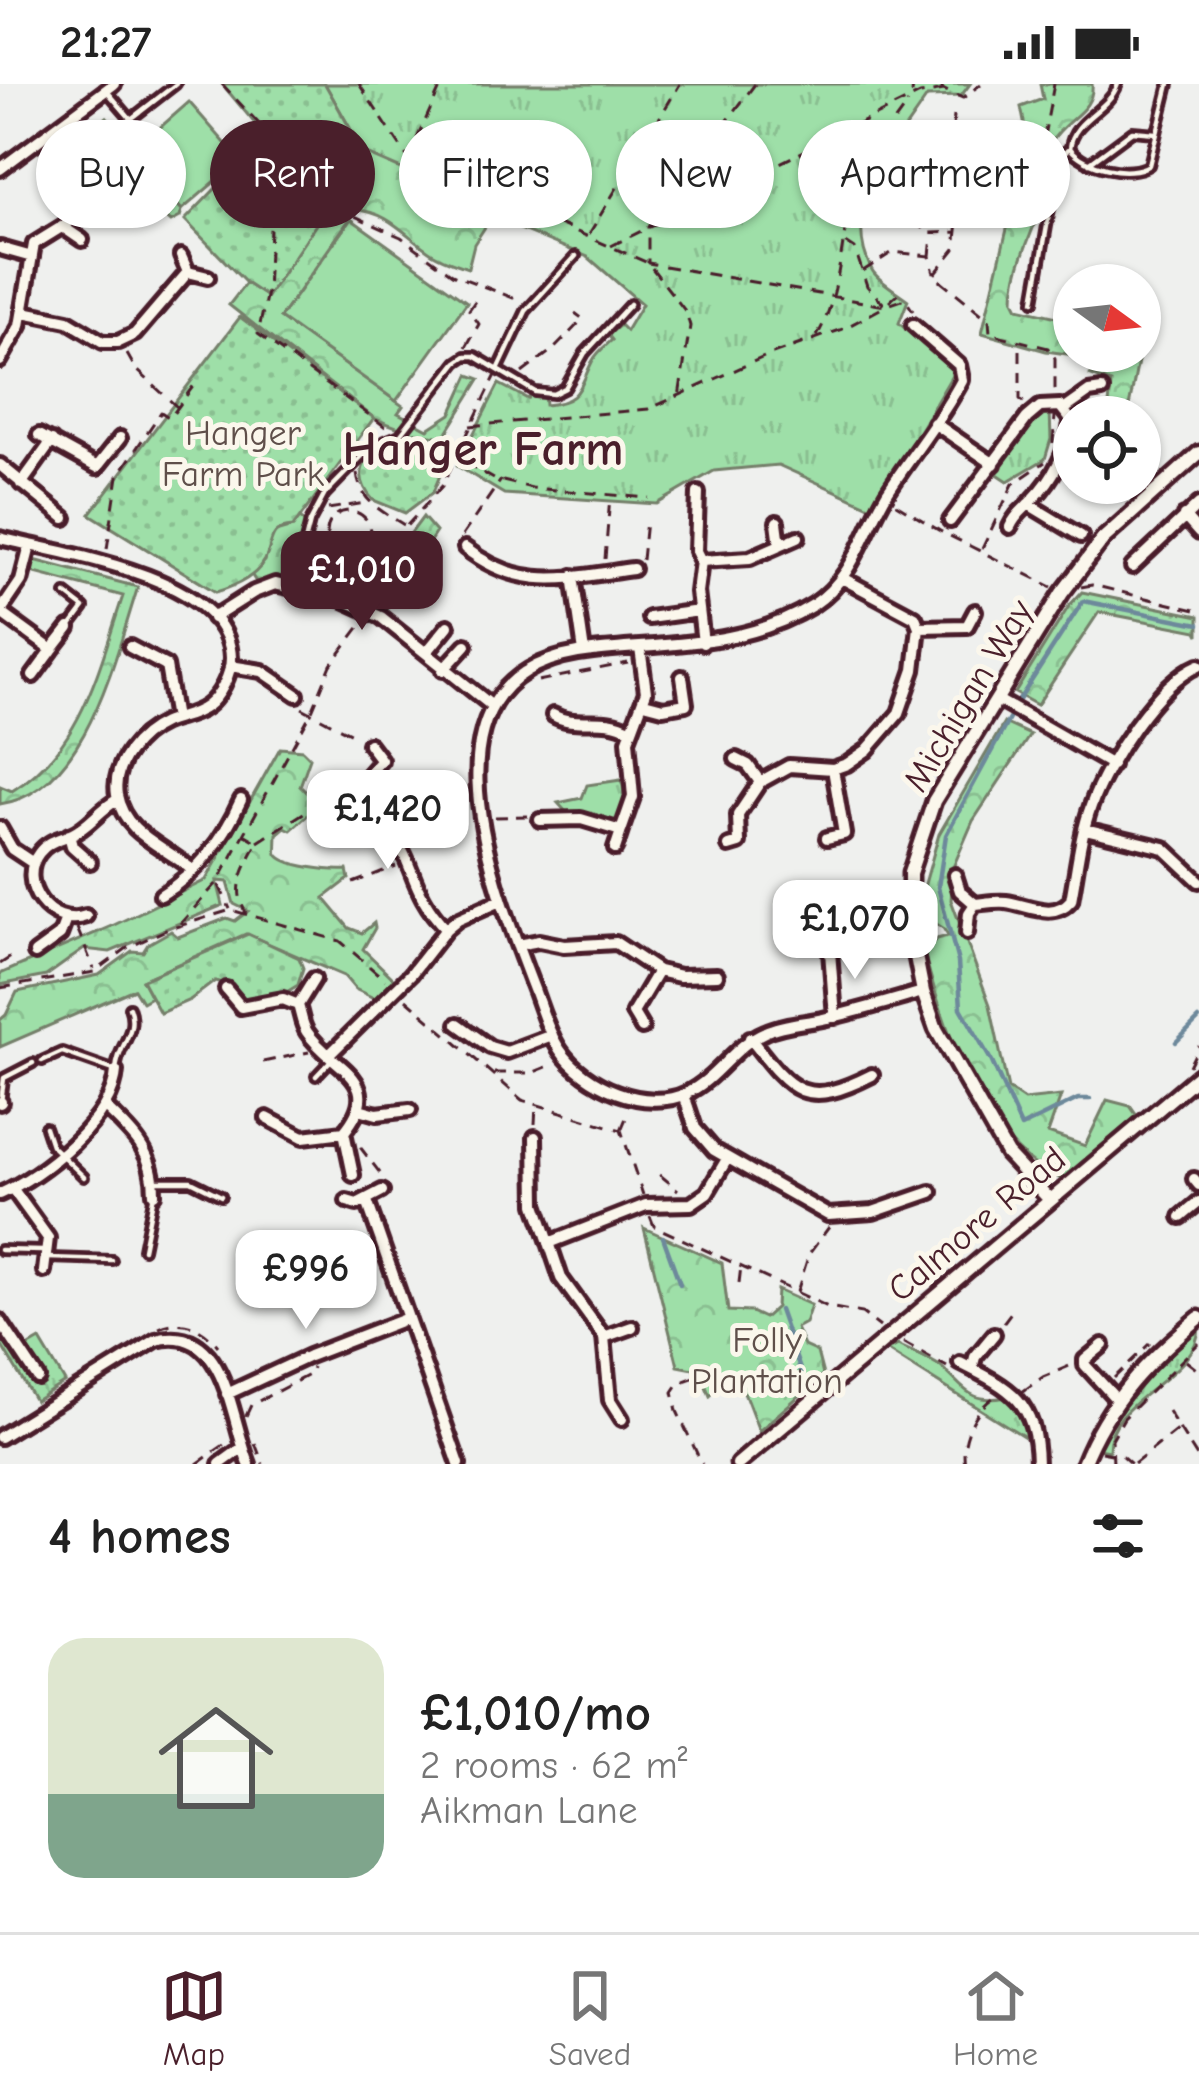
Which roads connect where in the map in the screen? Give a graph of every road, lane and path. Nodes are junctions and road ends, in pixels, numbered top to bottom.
1 (176, 84) edge
2 (222, 84) edge
3 (359, 84) edge
4 (442, 84) edge
5 (680, 84) edge
6 (755, 84) edge
7 (913, 84) edge
8 (940, 84) edge
9 (981, 84) edge
10 (1054, 84) edge
11 (1118, 84) edge
12 (1168, 84) edge
13 (110, 87) edge
14 (944, 90) junction
15 (911, 98) junction
16 (954, 116) dead end
17 (253, 120) edge
18 (425, 120) edge
19 (729, 120) edge
20 (954, 120) edge
21 (1049, 120) edge
22 (1156, 133) junction
23 (399, 144) edge
24 (1070, 148) joint
25 (1089, 163) junction
26 (774, 166) edge
27 (0, 169) edge
28 (375, 224) edge
29 (913, 224) joint
30 (62, 228) edge
31 (65, 228) edge
32 (270, 228) edge
33 (570, 228) edge
34 (646, 228) edge
35 (648, 228) edge
36 (921, 228) edge
37 (959, 228) edge
38 (1047, 228) edge
39 (959, 232) junction
40 (932, 234) junction
41 (588, 236) junction
42 (82, 240) dead end
43 (844, 242) junction
44 (611, 246) junction
45 (0, 248) edge
46 (181, 256) dead end
47 (576, 256) dead end
48 (929, 256) junction
49 (32, 257) junction
50 (648, 263) junction
51 (862, 271) junction
52 (188, 272) junction
53 (934, 275) junction
54 (208, 277) dead end
55 (899, 292) dead end
56 (477, 298) dead end
57 (832, 298) junction
58 (1034, 301) dead end
59 (530, 304) junction
60 (630, 304) dead end
61 (885, 306) junction
62 (975, 308) dead end
63 (24, 312) junction
64 (575, 313) dead end
65 (914, 325) joint
66 (816, 338) junction
67 (123, 341) junction
68 (1020, 350) dead end
69 (466, 356) junction
70 (0, 361) edge
71 (500, 368) junction
72 (517, 379) junction
73 (197, 381) dead end
74 (1102, 390) dead end
75 (541, 394) junction
76 (1083, 396) edge
77 (679, 397) junction
78 (1053, 406) edge
79 (178, 408) junction
80 (1035, 411) junction
81 (538, 419) junction
82 (934, 423) junction
83 (468, 426) junction
84 (39, 435) dead end
85 (398, 436) junction
86 (120, 438) dead end
87 (52, 441) junction
88 (1199, 453) edge
89 (361, 455) junction
90 (453, 456) junction
91 (0, 465) edge
92 (990, 469) junction
93 (1053, 469) edge
94 (502, 479) junction
95 (21, 484) junction
96 (1010, 489) dead end
97 (698, 493) dead end
98 (610, 496) junction
99 (885, 497) junction
100 (649, 498) dead end
101 (370, 503) junction
102 (1028, 504) junction
103 (1199, 504) edge
104 (1184, 516) junction
105 (65, 518) dead end
106 (311, 519) junction
107 (646, 520) dead end
108 (950, 521) dead end
109 (777, 522) dead end
110 (406, 526) junction
111 (1010, 527) dead end
112 (1199, 533) edge
113 (1081, 536) dead end
114 (798, 537) dead end
115 (0, 538) edge
116 (461, 545) joint
117 (780, 545) junction
118 (30, 546) junction
119 (342, 552) joint
120 (701, 561) junction
121 (104, 565) junction
122 (1132, 567) dead end
123 (633, 569) joint
124 (604, 573) junction
125 (573, 577) junction
126 (842, 578) junction
127 (294, 586) junction
128 (1080, 587) dead end
129 (1062, 593) junction
130 (65, 594) dead end
131 (371, 611) junction
132 (699, 611) junction
133 (975, 611) dead end
134 (1199, 611) edge
135 (0, 612) edge
136 (649, 618) dead end
137 (213, 619) junction
138 (448, 626) dead end
139 (967, 626) junction
140 (919, 627) junction
141 (69, 628) joint
142 (964, 642) dead end
143 (703, 643) junction
144 (466, 644) dead end
145 (130, 647) dead end
146 (52, 650) junction
147 (584, 652) junction
148 (426, 653) junction
149 (641, 654) junction
150 (1199, 665) edge
151 (230, 666) junction
152 (443, 670) junction
153 (33, 676) dead end
154 (682, 677) dead end
155 (507, 688) junction
156 (297, 694) joint
157 (998, 700) junction
158 (644, 703) junction
159 (492, 706) junction
160 (312, 711) junction
161 (553, 715) dead end
162 (175, 719) junction
163 (631, 730) junction
164 (369, 744) joint
165 (736, 759) dead end
166 (1112, 765) junction
167 (833, 769) junction
168 (760, 782) junction
169 (117, 800) junction
170 (241, 800) dead end
171 (324, 807) joint
172 (345, 811) junction
173 (482, 820) junction
174 (540, 820) joint
175 (0, 828) edge
176 (1085, 830) junction
177 (621, 831) junction
178 (244, 834) junction
179 (69, 835) junction
180 (827, 838) dead end
181 (257, 842) junction
182 (729, 846) dead end
183 (615, 849) dead end
184 (409, 860) junction
185 (90, 862) dead end
186 (34, 863) junction
187 (192, 871) junction
188 (955, 875) dead end
189 (1199, 880) edge
190 (218, 882) junction
191 (353, 883) dead end
192 (161, 895) dead end
193 (501, 900) junction
194 (976, 904) junction
195 (231, 910) junction
196 (247, 914) junction
197 (76, 919) junction
198 (179, 926) junction
199 (446, 929) junction
200 (968, 932) dead end
201 (517, 946) junction
202 (830, 951) dead end
203 (34, 953) dead end
204 (10, 957) dead end
205 (0, 964) edge
206 (658, 971) junction
207 (95, 972) junction
208 (717, 974) dead end
209 (314, 979) dead end
210 (0, 988) edge
211 (226, 988) dead end
212 (396, 990) junction
213 (923, 992) junction
214 (298, 1005) junction
215 (129, 1007) dead end
216 (241, 1007) junction
217 (835, 1016) junction
218 (233, 1020) dead end
219 (458, 1024) dead end
220 (642, 1028) dead end
221 (552, 1035) junction
222 (751, 1038) junction
223 (330, 1053) junction
224 (567, 1059) junction
225 (42, 1061) dead end
226 (263, 1062) dead end
227 (33, 1063) dead end
228 (116, 1071) junction
229 (491, 1073) junction
230 (516, 1074) junction
231 (872, 1075) dead end
232 (316, 1076) dead end
233 (1199, 1076) edge
234 (510, 1090) junction
235 (684, 1095) junction
236 (635, 1099) junction
237 (1, 1102) edge
238 (536, 1105) junction
239 (106, 1108) junction
240 (359, 1109) junction
241 (410, 1110) dead end
242 (291, 1115) dead end
243 (267, 1118) dead end
244 (45, 1127) dead end
245 (284, 1130) junction
246 (621, 1130) junction
247 (344, 1132) junction
248 (535, 1137) joint
249 (59, 1154) junction
250 (727, 1159) junction
251 (353, 1175) dead end
252 (660, 1175) dead end
253 (83, 1177) dead end
254 (154, 1188) junction
255 (6, 1191) edge
256 (382, 1191) dead end
257 (931, 1192) dead end
258 (221, 1196) dead end
259 (1050, 1200) junction
260 (347, 1201) dead end
261 (367, 1201) junction
262 (1199, 1202) edge
263 (693, 1203) junction
264 (646, 1205) junction
265 (1181, 1217) dead end
266 (830, 1225) dead end
267 (549, 1243) junction
268 (143, 1249) dead end
269 (0, 1250) edge
270 (47, 1260) junction
271 (112, 1260) dead end
272 (741, 1266) junction
273 (739, 1282) dead end
274 (797, 1293) junction
275 (1012, 1311) dead end
276 (1199, 1318) edge
277 (405, 1319) junction
278 (0, 1321) edge
279 (632, 1327) dead end
280 (149, 1333) dead end
281 (994, 1334) joint
282 (890, 1335) junction
283 (604, 1336) junction
284 (1102, 1346) dead end
285 (1198, 1347) edge
286 (221, 1352) dead end
287 (1185, 1360) junction
288 (319, 1363) dead end
289 (1085, 1365) junction
290 (966, 1366) junction
291 (1199, 1371) edge
292 (695, 1377) dead end
293 (38, 1378) dead end
294 (227, 1394) junction
295 (1017, 1395) junction
296 (1116, 1399) junction
297 (1168, 1411) dead end
298 (246, 1418) dead end
299 (622, 1419) dead end
300 (1179, 1429) junction
301 (229, 1433) dead end
302 (0, 1437) edge
303 (1199, 1437) edge
304 (1189, 1445) junction
305 (242, 1448) junction
306 (1089, 1449) junction
307 (1112, 1453) junction
308 (1199, 1460) edge
309 (197, 1464) edge
310 (220, 1464) edge
311 (249, 1464) edge
312 (459, 1464) edge
313 (701, 1464) edge
314 (738, 1464) edge
315 (965, 1464) edge
316 (1037, 1464) edge
317 (1083, 1464) edge
318 (1113, 1464) edge
319 (1132, 1464) edge

1 - 13 lane
2 - 17 path
3 - 23 path
4 - 18 path
5 - 41 path
6 - 19 path
7 - 15 path
8 - 14 path
9 - 14 path
10 - 21 path
11 - 24 lane
12 - 22 lane
13 - 27 street
14 - 15 path
15 - 26 path
15 - 43 path
16 - 20 path
22 - 25 lane
22 - 25 lane
24 - 25 lane
28 - 59 path
29 - 29 path
30 - 49 street
31 - 42 street
32 - 85 path
33 - 41 path
34 - 44 path
35 - 50 path
36 - 40 path
37 - 39 path
38 - 58 lane
39 - 40 path
39 - 53 path
40 - 48 path
41 - 44 path
43 - 51 path
43 - 57 path
44 - 50 path
45 - 49 street
46 - 52 street
47 - 59 lane
48 - 51 path
48 - 53 path
49 - 63 street
50 - 57 path
50 - 77 path
51 - 61 path
52 - 54 street
52 - 67 street
53 - 62 path
55 - 61 path
56 - 69 path
57 - 61 path
57 - 66 path
59 - 71 lane
60 - 75 lane
61 - 65 path
61 - 66 path
63 - 67 street
63 - 70 street
64 - 72 path
65 - 82 street
66 - 77 path
67 - 79 path
68 - 80 path
69 - 71 lane
69 - 85 lane
71 - 72 lane
71 - 83 path
72 - 75 lane
73 - 79 path
74 - 76 street
75 - 81 path
77 - 81 path
78 - 80 street
79 - 121 path
80 - 92 street
81 - 83 path
82 - 92 street
82 - 99 street
83 - 90 path
84 - 87 street
85 - 89 lane
85 - 90 path
86 - 87 street
87 - 95 street
88 - 129 street, Michigan Way
89 - 101 path
89 - 106 lane
90 - 94 path
90 - 110 path
91 - 95 street
92 - 96 path
92 - 108 street
93 - 102 street
94 - 98 path
94 - 116 path
95 - 105 street
97 - 120 street
98 - 100 path
98 - 124 path
99 - 126 street
99 - 129 path
101 - 106 path
101 - 110 path
102 - 111 street
102 - 113 street
103 - 104 street
104 - 112 street
104 - 122 street
106 - 127 lane
107 - 123 path
109 - 117 street
110 - 131 path
114 - 117 street
115 - 118 street
116 - 125 street
117 - 120 street
118 - 121 street
118 - 135 street
119 - 119 path
120 - 132 street
121 - 137 street
123 - 124 street
124 - 125 street
125 - 147 street
126 - 140 street
126 - 143 street
127 - 131 street
127 - 137 street
128 - 134 path
129 - 157 street, Michigan Way
130 - 141 lane
131 - 148 street
131 - 160 path
132 - 136 street
132 - 143 street
133 - 139 street
135 - 146 street
137 - 151 street
138 - 148 street
139 - 140 street
139 - 142 street
140 - 167 street
141 - 146 street
143 - 149 street
144 - 152 street
145 - 162 street
146 - 153 street
147 - 149 street
147 - 155 street
148 - 152 street
149 - 155 path
149 - 158 street
150 - 166 street
151 - 156 street
151 - 162 street
152 - 159 street
154 - 158 street
155 - 159 street
156 - 160 path
157 - 166 street
157 - 213 street, Michigan Way
158 - 163 street
159 - 173 street
160 - 164 path
160 - 178 path
161 - 163 street
162 - 169 street
163 - 177 street
164 - 172 street
165 - 168 street
166 - 176 street
167 - 168 street
167 - 180 street
168 - 182 street
169 - 179 street
169 - 187 street
170 - 187 street
171 - 172 street
171 - 181 path
172 - 184 street
173 - 174 path
173 - 193 street
174 - 177 street
175 - 186 street
176 - 189 street
176 - 194 street
177 - 183 street
178 - 181 path
178 - 190 path
179 - 185 street
179 - 186 street
181 - 196 path
184 - 191 path
184 - 199 street
186 - 197 street
187 - 192 street
188 - 194 street
190 - 195 path
190 - 198 path
193 - 199 street
193 - 201 street
194 - 200 street
195 - 196 path
195 - 198 path
196 - 212 path
197 - 203 street
197 - 207 path
198 - 207 path
199 - 212 street
201 - 206 street
201 - 221 street
202 - 217 street
204 - 205 path
206 - 208 street
206 - 220 street
207 - 210 path
209 - 214 street
211 - 216 street
212 - 223 street
212 - 229 path
213 - 217 street
213 - 259 street, Michigan Way
214 - 216 street
214 - 223 street
215 - 228 lane
216 - 218 street
217 - 222 street
219 - 221 street
221 - 224 street
222 - 231 street
222 - 235 street
223 - 226 path
223 - 232 lane
223 - 240 street
224 - 230 path
224 - 236 street
225 - 228 lane
227 - 237 lane
228 - 239 street
229 - 230 path
229 - 234 path
230 - 234 path
233 - 259 street, Calmore Road
234 - 238 path
235 - 236 street
235 - 250 street
236 - 246 path
238 - 246 path
238 - 248 path
239 - 249 street
239 - 254 street
240 - 241 street
240 - 247 street
242 - 245 street
243 - 245 street
244 - 249 lane
245 - 247 street
246 - 264 path
247 - 251 street
248 - 267 street
249 - 253 lane
249 - 255 street
250 - 257 street
250 - 263 street
252 - 263 path
254 - 258 lane
254 - 268 lane
255 - 270 street
256 - 261 street
259 - 282 street, Calmore Road
260 - 261 street
261 - 277 street
262 - 265 street
263 - 264 street
264 - 267 street
264 - 272 path
266 - 274 path
267 - 283 street
269 - 270 lane
270 - 271 lane
272 - 273 path
272 - 274 path
274 - 282 path
275 - 281 path
276 - 296 street
277 - 294 street
277 - 312 street
278 - 293 street
279 - 283 street
280 - 286 path
281 - 290 street
282 - 290 path
282 - 314 street, Calmore Road
283 - 299 street
284 - 289 street
285 - 287 path
287 - 291 path
287 - 307 path
288 - 298 path
289 - 295 path
289 - 296 street
290 - 295 street
292 - 313 path
294 - 302 street
294 - 305 street
295 - 315 path
295 - 316 street
296 - 306 street
297 - 300 path
300 - 304 path
300 - 319 path
301 - 309 path
303 - 304 path
304 - 308 path
305 - 310 street
305 - 311 street
306 - 307 path
306 - 317 street
307 - 318 path
307 - 319 path

